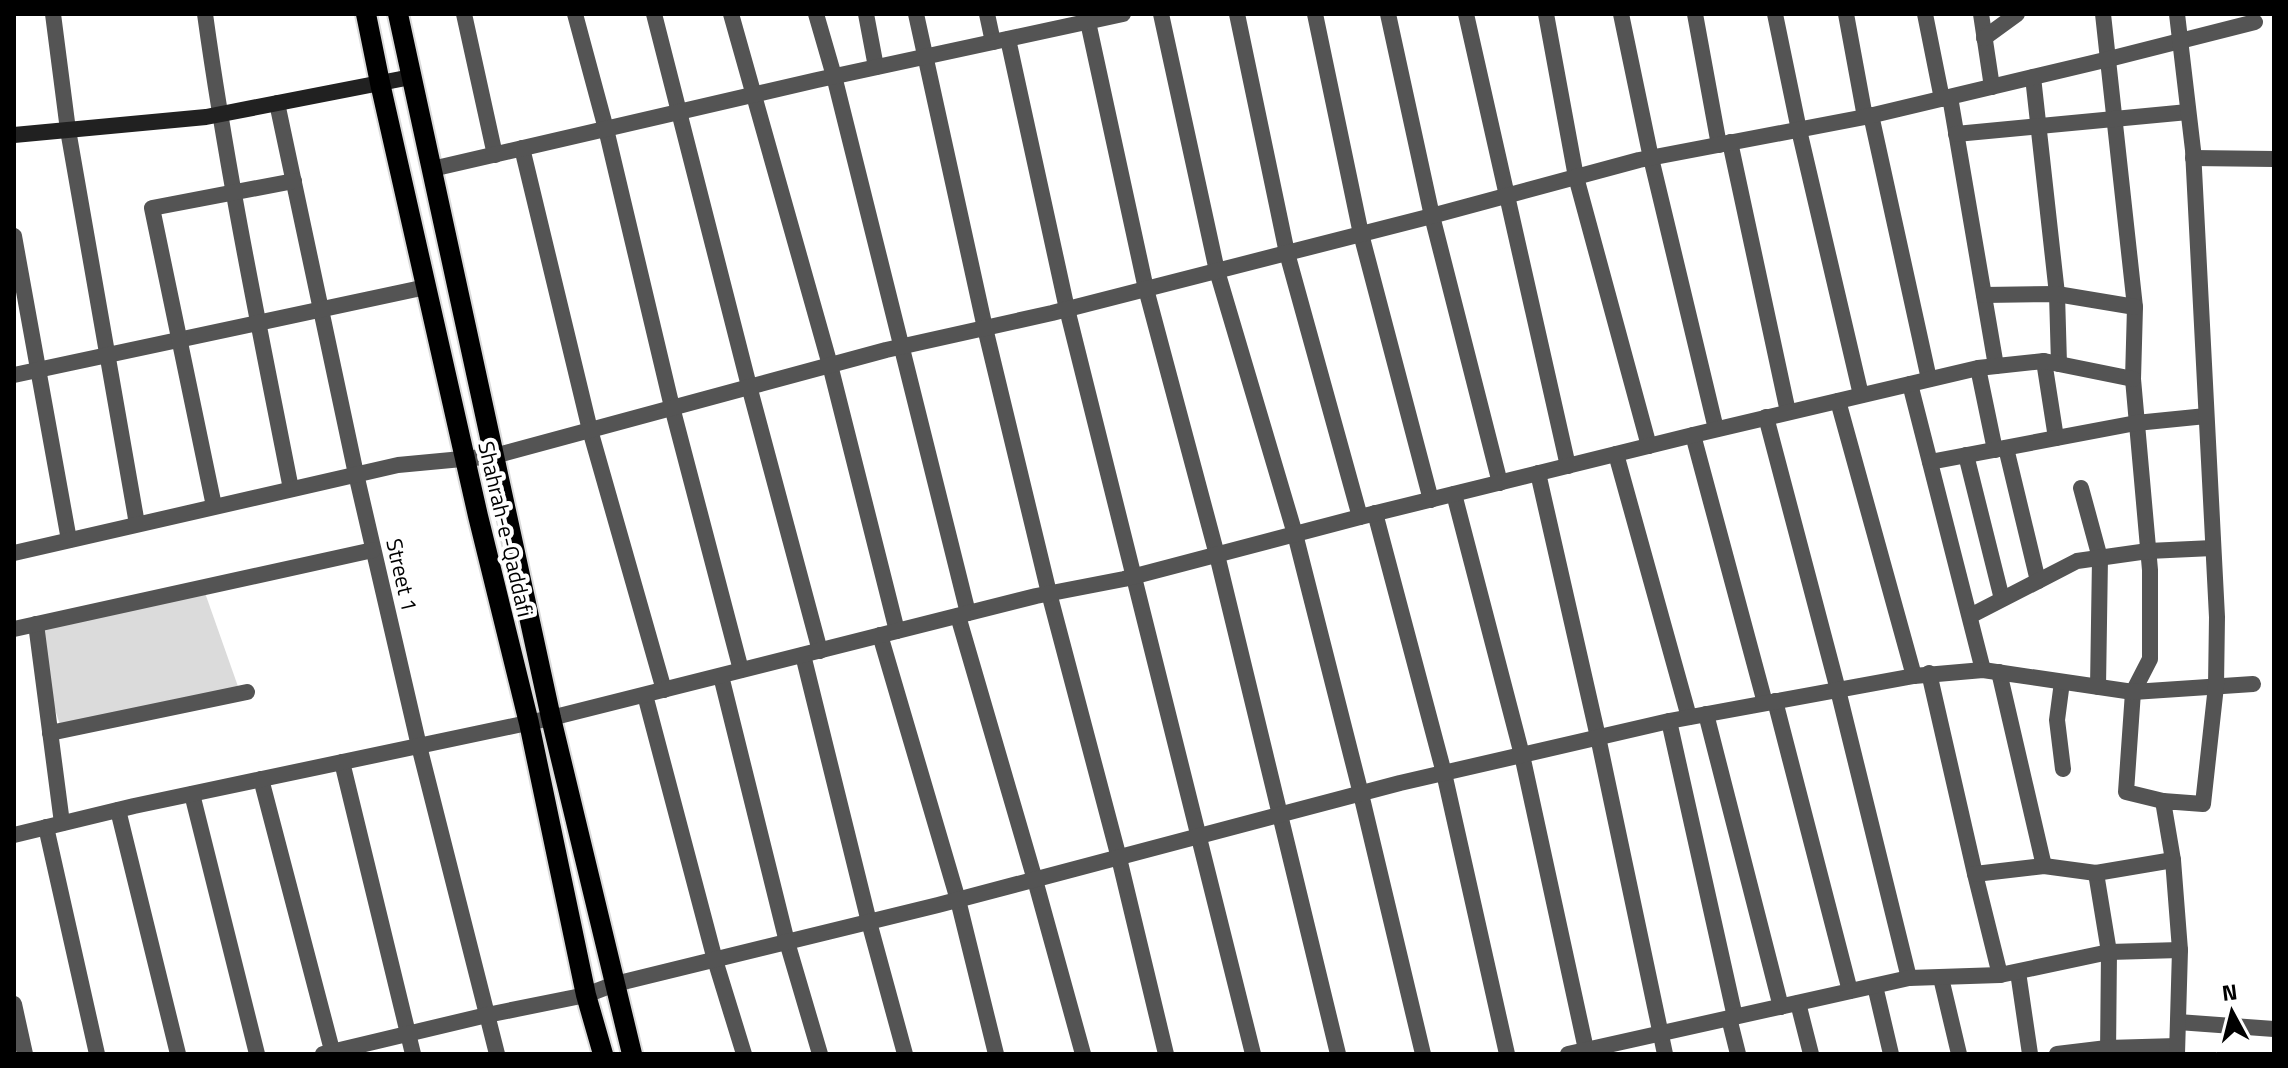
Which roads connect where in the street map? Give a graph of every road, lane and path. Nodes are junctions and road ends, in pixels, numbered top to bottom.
1 (53, 14) edge
2 (205, 14) edge
3 (366, 14) edge
4 (398, 14) edge
5 (464, 14) edge
6 (575, 14) edge
7 (654, 14) edge
8 (731, 14) edge
9 (816, 14) edge
10 (866, 14) edge
11 (916, 14) edge
12 (987, 14) edge
13 (1123, 14) edge
14 (1161, 14) edge
15 (1237, 14) edge
16 (1315, 14) edge
17 (1388, 14) edge
18 (1466, 14) edge
19 (1546, 14) edge
20 (1621, 14) edge
21 (1695, 14) edge
22 (1775, 14) edge
23 (1846, 14) edge
24 (1925, 14) edge
25 (1981, 14) edge
26 (2017, 14) edge
27 (2103, 14) edge
28 (2177, 14) edge
29 (1077, 20) edge
30 (2255, 22) dead end
31 (1984, 38) junction
32 (1000, 40) junction
33 (2180, 41) junction
34 (924, 57) junction
35 (2109, 59) junction
36 (876, 67) junction
37 (834, 76) junction
38 (411, 77) junction
39 (2033, 77) junction
40 (380, 83) junction
41 (1992, 87) junction
42 (752, 95) junction
43 (1946, 98) junction
44 (277, 103) junction
45 (679, 112) junction
46 (2188, 112) junction
47 (219, 115) junction
48 (1868, 116) junction
49 (2115, 119) junction
50 (2039, 126) junction
51 (606, 129) junction
52 (68, 130) junction
53 (1799, 130) junction
54 (1956, 134) junction
55 (14, 135) edge
56 (1724, 144) junction
57 (522, 148) junction
58 (495, 155) junction
59 (1651, 158) junction
60 (2193, 158) junction
61 (2274, 159) edge
62 (432, 169) junction
63 (1576, 177) junction
64 (294, 181) junction
65 (233, 192) junction
66 (1506, 196) junction
67 (1432, 216) junction
68 (1361, 234) junction
69 (14, 236) edge
70 (1287, 253) junction
71 (1217, 271) junction
72 (426, 287) junction
73 (1146, 289) junction
74 (2057, 294) junction
75 (1984, 295) junction
76 (2135, 307) junction
77 (1067, 309) junction
78 (321, 310) junction
79 (258, 323) junction
80 (985, 328) junction
81 (179, 340) junction
82 (900, 346) junction
83 (107, 355) junction
84 (2051, 363) junction
85 (830, 365) junction
86 (1996, 366) junction
87 (1978, 368) junction
88 (38, 370) junction
89 (14, 375) edge
90 (1929, 379) junction
91 (2133, 379) junction
92 (1910, 384) junction
93 (749, 386) junction
94 (1861, 395) junction
95 (1838, 401) junction
96 (672, 407) junction
97 (1788, 412) junction
98 (2206, 416) junction
99 (1766, 417) junction
100 (2136, 423) junction
101 (1716, 429) junction
102 (590, 430) junction
103 (1693, 435) junction
104 (2056, 438) junction
105 (1649, 446) junction
106 (2000, 449) junction
107 (1616, 454) junction
108 (1966, 455) junction
109 (494, 456) junction
110 (465, 457) junction
111 (1930, 462) junction
112 (1568, 466) junction
113 (1538, 473) junction
114 (356, 474) junction
115 (1500, 483) junction
116 (2081, 488) dead end
117 (291, 489) junction
118 (1454, 494) junction
119 (1431, 500) junction
120 (214, 506) junction
121 (1368, 515) junction
122 (137, 524) junction
123 (1295, 534) junction
124 (69, 540) junction
125 (2213, 548) junction
126 (373, 550) junction
127 (2148, 551) junction
128 (14, 553) edge
129 (1217, 555) junction
130 (2100, 558) junction
131 (1133, 577) junction
132 (2038, 581) junction
133 (1049, 593) junction
134 (2002, 599) junction
135 (963, 614) junction
136 (1970, 616) junction
137 (36, 624) junction
138 (14, 629) edge
139 (897, 631) junction
140 (880, 635) junction
141 (820, 651) junction
142 (803, 655) junction
143 (741, 670) junction
144 (1991, 671) junction
145 (1922, 674) junction
146 (721, 676) junction
147 (2062, 682) junction
148 (2253, 684) dead end
149 (2216, 686) junction
150 (2098, 687) junction
151 (664, 690) junction
152 (1838, 690) junction
153 (247, 692) dead end
154 (2133, 692) junction
155 (645, 695) junction
156 (1770, 702) junction
157 (1698, 715) junction
158 (551, 718) junction
159 (1669, 721) junction
160 (529, 723) junction
161 (50, 733) junction
162 (1598, 737) junction
163 (419, 746) junction
164 (1522, 755) junction
165 (342, 762) junction
166 (2063, 769) dead end
167 (1444, 773) junction
168 (261, 779) junction
169 (192, 794) junction
170 (1361, 794) junction
171 (2163, 801) junction
172 (118, 810) junction
173 (1281, 815) junction
174 (54, 825) junction
175 (14, 835) edge
176 (1197, 837) junction
177 (1119, 858) junction
178 (2173, 860) junction
179 (2044, 866) junction
180 (2096, 873) junction
181 (1975, 874) junction
182 (1035, 880) junction
183 (958, 900) junction
184 (869, 922) junction
185 (787, 942) junction
186 (2180, 950) junction
187 (2109, 952) junction
188 (715, 960) junction
189 (2018, 972) junction
190 (2000, 975) junction
191 (1909, 978) junction
192 (1941, 978) junction
193 (615, 984) junction
194 (1875, 986) junction
195 (1850, 991) junction
196 (586, 995) junction
197 (1798, 1003) junction
198 (14, 1004) edge
199 (1781, 1007) junction
200 (487, 1015) junction
201 (1732, 1018) junction
202 (2178, 1022) junction
203 (2274, 1029) edge
204 (408, 1034) junction
205 (1660, 1034) junction
206 (2177, 1050) edge
207 (2108, 1051) edge
208 (1586, 1052) edge
209 (329, 1053) edge
210 (25, 1054) edge
211 (97, 1054) edge
212 (178, 1054) edge
213 (257, 1054) edge
214 (413, 1054) edge
215 (497, 1054) edge
216 (603, 1054) edge
217 (632, 1054) edge
218 (744, 1054) edge
219 (820, 1054) edge
220 (905, 1054) edge
221 (996, 1054) edge
222 (1083, 1054) edge
223 (1166, 1054) edge
224 (1253, 1054) edge
225 (1338, 1054) edge
226 (1423, 1054) edge
227 (1507, 1054) edge
228 (1568, 1054) edge
229 (1665, 1054) edge
230 (1738, 1054) edge
231 (1811, 1054) edge
232 (1891, 1054) edge
233 (1959, 1054) edge
234 (2030, 1054) edge
235 (2057, 1054) edge

1 - 52 street
2 - 47 street
3 - 40 main road, Shahrah-e-Qaddafi
4 - 38 main road, Shahrah-e-Qaddafi
5 - 58 street
6 - 51 street
7 - 45 street
8 - 42 street
9 - 37 street
10 - 36 street
11 - 34 street
12 - 32 street
13 - 29 street
14 - 71 street
15 - 70 street
16 - 68 street
17 - 67 street
18 - 66 street
19 - 63 street
20 - 59 street
21 - 56 street
22 - 53 street
23 - 48 street
24 - 43 street
25 - 31 street
26 - 31 street
27 - 35 street
28 - 33 street
29 - 32 street
29 - 73 street
30 - 33 street
31 - 41 street
32 - 34 street
32 - 77 street
33 - 35 street
33 - 46 street
34 - 36 street
34 - 80 street
35 - 39 street
35 - 49 street
36 - 37 street
37 - 42 street
37 - 82 street
38 - 40 street
38 - 62 main road, Shahrah-e-Qaddafi
39 - 41 street
39 - 50 street
40 - 44 street
40 - 72 main road, Shahrah-e-Qaddafi
41 - 43 street
42 - 45 street
42 - 85 street
43 - 48 street
43 - 54 street
44 - 47 street
44 - 64 street, Street 1
45 - 51 street
45 - 93 street
46 - 49 street
46 - 60 street
47 - 52 street
47 - 65 street
48 - 53 street
48 - 90 street
49 - 50 street
49 - 76 street
50 - 54 street
50 - 74 street
51 - 57 street
51 - 96 street
52 - 55 street
52 - 83 street
53 - 56 street
53 - 94 street
54 - 75 street
56 - 59 street
56 - 97 street
57 - 58 street
57 - 102 street
58 - 62 street
59 - 63 street
59 - 101 street
60 - 61 street
60 - 98 street
62 - 109 main road, Shahrah-e-Qaddafi
63 - 66 street
63 - 105 street
64 - 65 street
64 - 78 street, Street 1
65 - 79 street
65 - 81 street
66 - 67 street
66 - 112 street
67 - 68 street
67 - 115 street
68 - 70 street
68 - 119 street
69 - 88 street
70 - 71 street
70 - 121 street
71 - 73 street
71 - 123 street
72 - 78 street
72 - 110 main road, Shahrah-e-Qaddafi
73 - 77 street
73 - 129 street
74 - 75 street
74 - 76 street
74 - 84 street
75 - 86 street
76 - 91 street
77 - 80 street
77 - 131 street
78 - 79 street
78 - 114 street, Street 1
79 - 81 street
79 - 117 street
80 - 82 street
80 - 133 street
81 - 83 street
81 - 120 street
82 - 85 street
82 - 135 street
83 - 88 street
83 - 122 street
84 - 86 street
84 - 91 street
84 - 104 street
85 - 93 street
85 - 139 street
86 - 87 street
87 - 90 street
87 - 106 street
88 - 89 street
88 - 124 street
90 - 92 street
91 - 100 street
92 - 94 street
92 - 111 street
93 - 96 street
93 - 141 street
94 - 95 street
95 - 97 street
95 - 145 street
96 - 102 street
96 - 143 street
97 - 99 street
98 - 100 street
98 - 125 street
99 - 101 street
99 - 152 street
100 - 104 street
100 - 127 street
101 - 103 street
102 - 109 street
102 - 151 street
103 - 105 street
103 - 156 street
104 - 106 street
105 - 107 street
106 - 108 street
106 - 132 street
107 - 112 street
107 - 157 street
108 - 111 street
108 - 134 street
109 - 110 street
109 - 158 main road, Shahrah-e-Qaddafi
110 - 114 street
110 - 160 main road, Shahrah-e-Qaddafi
111 - 136 street
112 - 113 street
113 - 115 street
113 - 162 street
114 - 117 street
114 - 126 street, Street 1
115 - 118 street
116 - 130 street
117 - 120 street
118 - 119 street
118 - 164 street
119 - 121 street
120 - 122 street
121 - 123 street
121 - 167 street
122 - 124 street
123 - 129 street
123 - 170 street
124 - 128 street
125 - 127 street
125 - 149 street
126 - 137 street
126 - 163 street, Street 1
127 - 130 street
127 - 154 street
129 - 131 street
129 - 173 street
130 - 132 street
130 - 150 street
131 - 133 street
131 - 176 street
132 - 134 street
133 - 135 street
133 - 177 street
134 - 136 street
135 - 139 street
135 - 182 street
136 - 144 street
137 - 138 street
137 - 161 street
139 - 140 street
140 - 141 street
140 - 183 street
141 - 142 street
142 - 143 street
142 - 184 street
143 - 146 street
144 - 145 street
144 - 147 street
144 - 179 street
145 - 152 street
145 - 181 street
146 - 151 street
146 - 185 street
147 - 150 street
147 - 166 street
148 - 149 street
149 - 154 street
149 - 171 street
150 - 154 street
151 - 155 street
152 - 156 street
152 - 191 street
153 - 161 street
154 - 171 street
155 - 158 street
155 - 188 street
156 - 157 street
156 - 195 street
157 - 159 street
157 - 199 street
158 - 160 street
158 - 193 main road, Shahrah-e-Qaddafi
159 - 162 street
159 - 201 street
160 - 163 street
160 - 196 main road, Shahrah-e-Qaddafi
161 - 174 street
162 - 164 street
162 - 205 street
163 - 165 street
163 - 200 street, Street 1
164 - 167 street
164 - 208 street
165 - 168 street
165 - 204 street
167 - 170 street
167 - 227 street
168 - 169 street
168 - 209 street
169 - 172 street
169 - 213 street
170 - 173 street
170 - 226 street
171 - 178 street
172 - 174 street
172 - 212 street
173 - 176 street
173 - 225 street
174 - 175 street
174 - 211 street
176 - 177 street
176 - 224 street
177 - 182 street
177 - 223 street
178 - 180 street
178 - 186 street
179 - 180 street
179 - 181 street
180 - 187 street
181 - 190 street
182 - 183 street
182 - 222 street
183 - 184 street
183 - 221 street
184 - 185 street
184 - 220 street
185 - 188 street
185 - 219 street
186 - 187 street
186 - 202 street
187 - 189 street
187 - 207 street
188 - 193 street
188 - 218 street
189 - 190 street
189 - 234 street
190 - 192 street
191 - 192 street
191 - 194 street
192 - 233 street
193 - 196 street
193 - 217 main road, Shahrah-e-Qaddafi
194 - 195 street
194 - 232 street
195 - 197 street
196 - 200 street
196 - 216 main road, Shahrah-e-Qaddafi
197 - 199 street
197 - 231 street
198 - 210 street
199 - 201 street
200 - 204 street
200 - 215 street, Street 1
201 - 205 street
201 - 230 street
202 - 203 street
202 - 206 street
204 - 209 street
204 - 214 street
205 - 208 street
205 - 229 street
206 - 207 street
207 - 235 street
208 - 228 street

